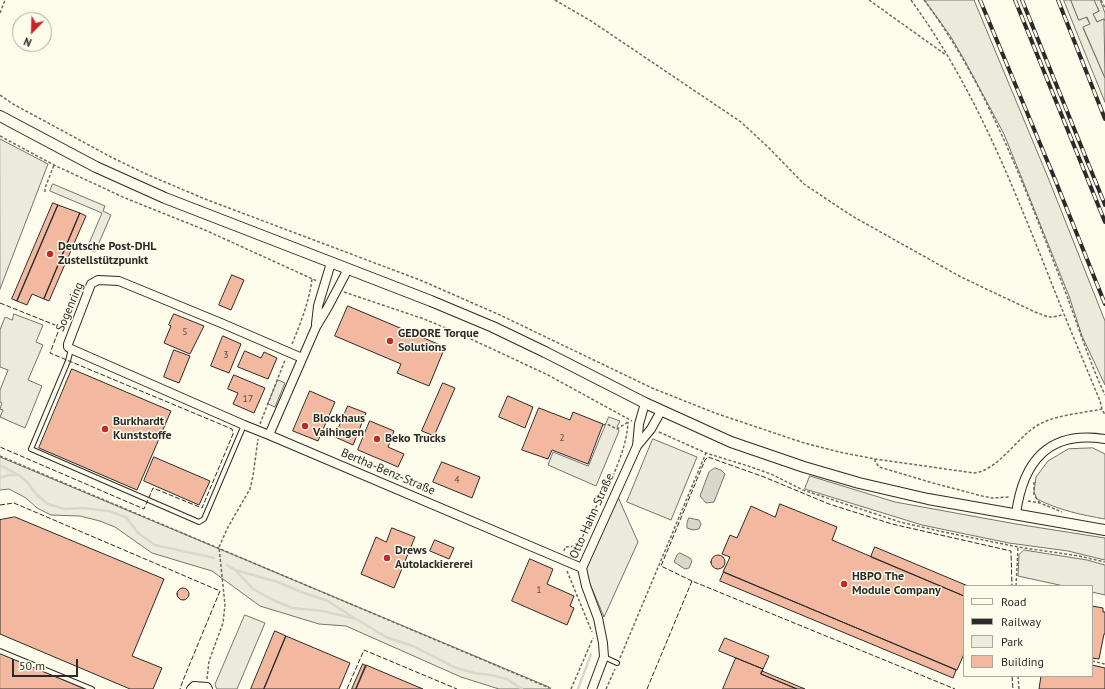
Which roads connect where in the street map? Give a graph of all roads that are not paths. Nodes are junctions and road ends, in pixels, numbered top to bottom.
1 (0, 116) edge
2 (331, 263) junction
3 (348, 269) junction
4 (316, 327) junction
5 (71, 349) junction
6 (302, 358) junction
7 (645, 403) junction
8 (661, 411) junction
9 (244, 425) junction
10 (269, 434) junction
11 (1105, 439) edge
12 (637, 446) junction
13 (1016, 514) junction
14 (1105, 530) edge
15 (582, 568) junction
16 (0, 651) edge
17 (604, 657) junction
18 (617, 663) road end
19 (207, 688) edge
20 (92, 689) edge
21 (191, 689) edge
22 (592, 689) edge

1 - 2 street
2 - 3 street
2 - 4 street
3 - 4 street
3 - 7 street
4 - 6 street
5 - 6 street, Sogenring
5 - 9 street, Sogenring
5 - 9 lane
6 - 10 street
7 - 8 street
7 - 12 street, Otto-Hahn-Straße
8 - 12 street, Otto-Hahn-Straße
8 - 13 street
9 - 10 street, Sogenring
10 - 15 street, Bertha-Benz-Straße
11 - 13 street
12 - 15 street, Otto-Hahn-Straße
13 - 14 street
15 - 17 street, Otto-Hahn-Straße
16 - 20 lane
17 - 18 lane
17 - 22 street, Otto-Hahn-Straße
19 - 21 street

